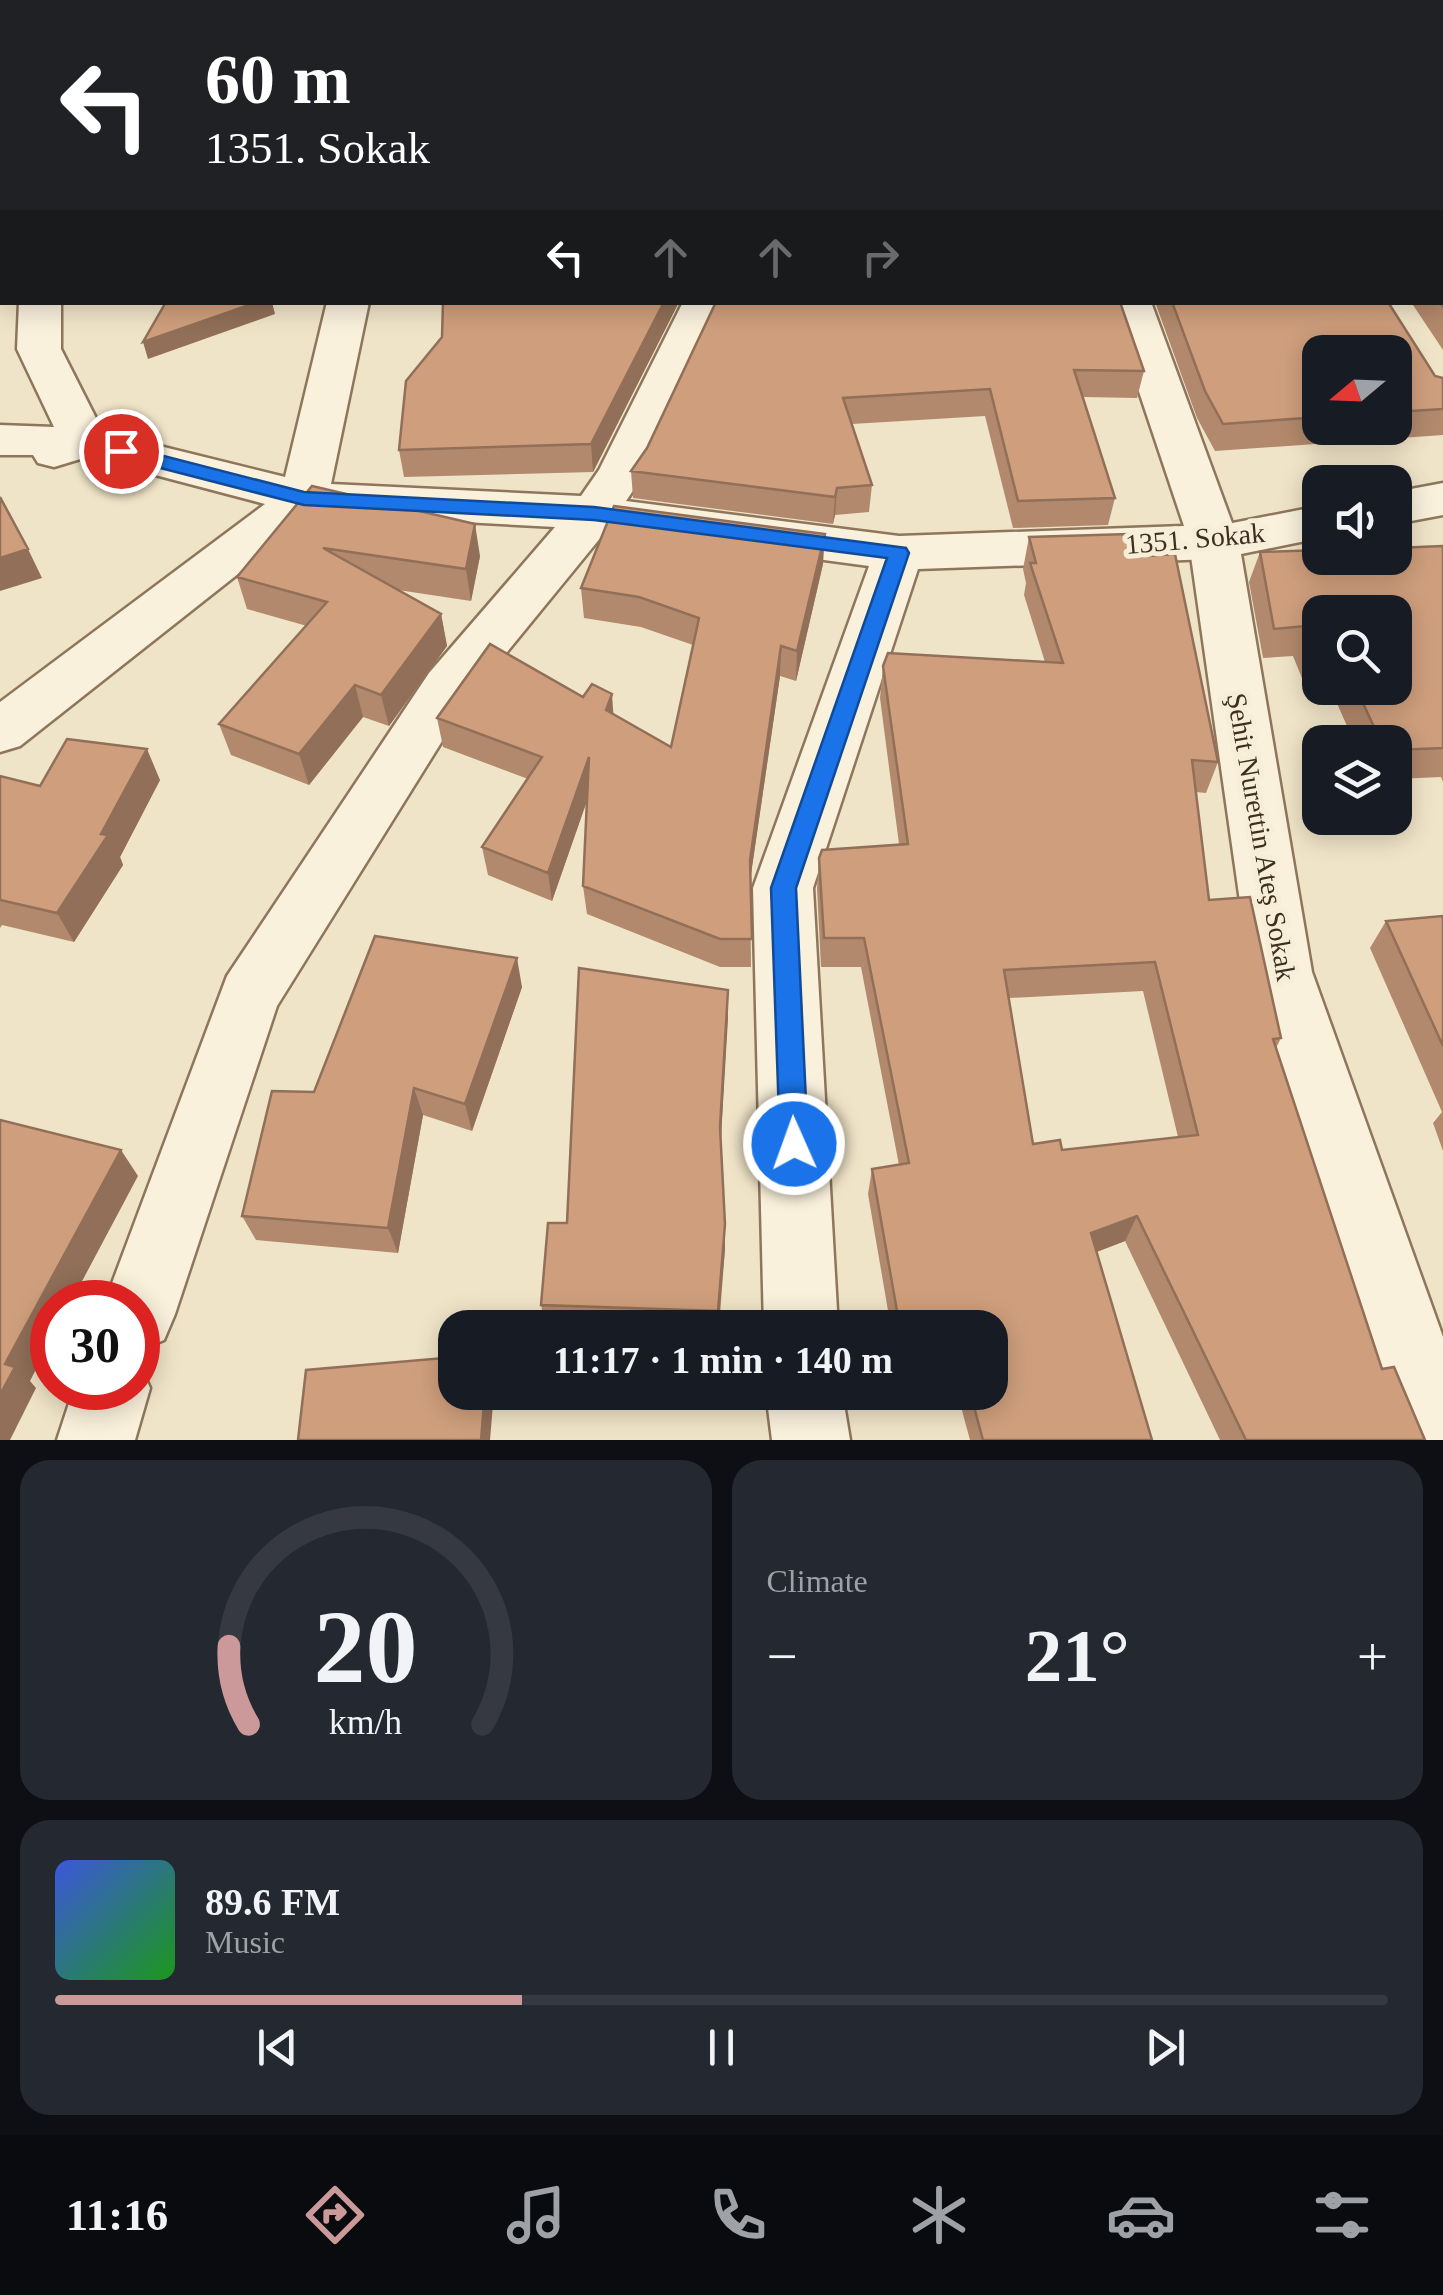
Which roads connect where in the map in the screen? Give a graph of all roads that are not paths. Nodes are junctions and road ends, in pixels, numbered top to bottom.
1 (40, 305) edge
2 (347, 305) edge
3 (703, 305) edge
4 (1131, 305) edge
5 (0, 440) edge
6 (85, 442) junction
7 (0, 470) edge
8 (304, 498) junction
9 (1443, 499) edge
10 (1412, 505) edge
11 (594, 513) junction
12 (1302, 525) edge
13 (1214, 542) junction
14 (899, 553) junction
15 (0, 731) edge
16 (150, 1280) edge
17 (800, 1310) edge
18 (105, 1410) edge
19 (807, 1410) edge
20 (1443, 1419) edge
21 (96, 1440) edge
22 (811, 1440) edge

1 - 6 street
2 - 8 street
3 - 11 street
4 - 13 street, Şehit Nurettin Ateş Sokak
5 - 6 street, 1351. Sokak
6 - 7 street
6 - 8 street, 1351. Sokak
8 - 11 street, 1351. Sokak
8 - 15 street
9 - 10 street
11 - 14 street, 1351. Sokak
11 - 16 street
12 - 13 street, 1351. Sokak
13 - 14 street, 1351. Sokak
13 - 20 street, Şehit Nurettin Ateş Sokak
14 - 17 street
18 - 21 street
19 - 22 street

